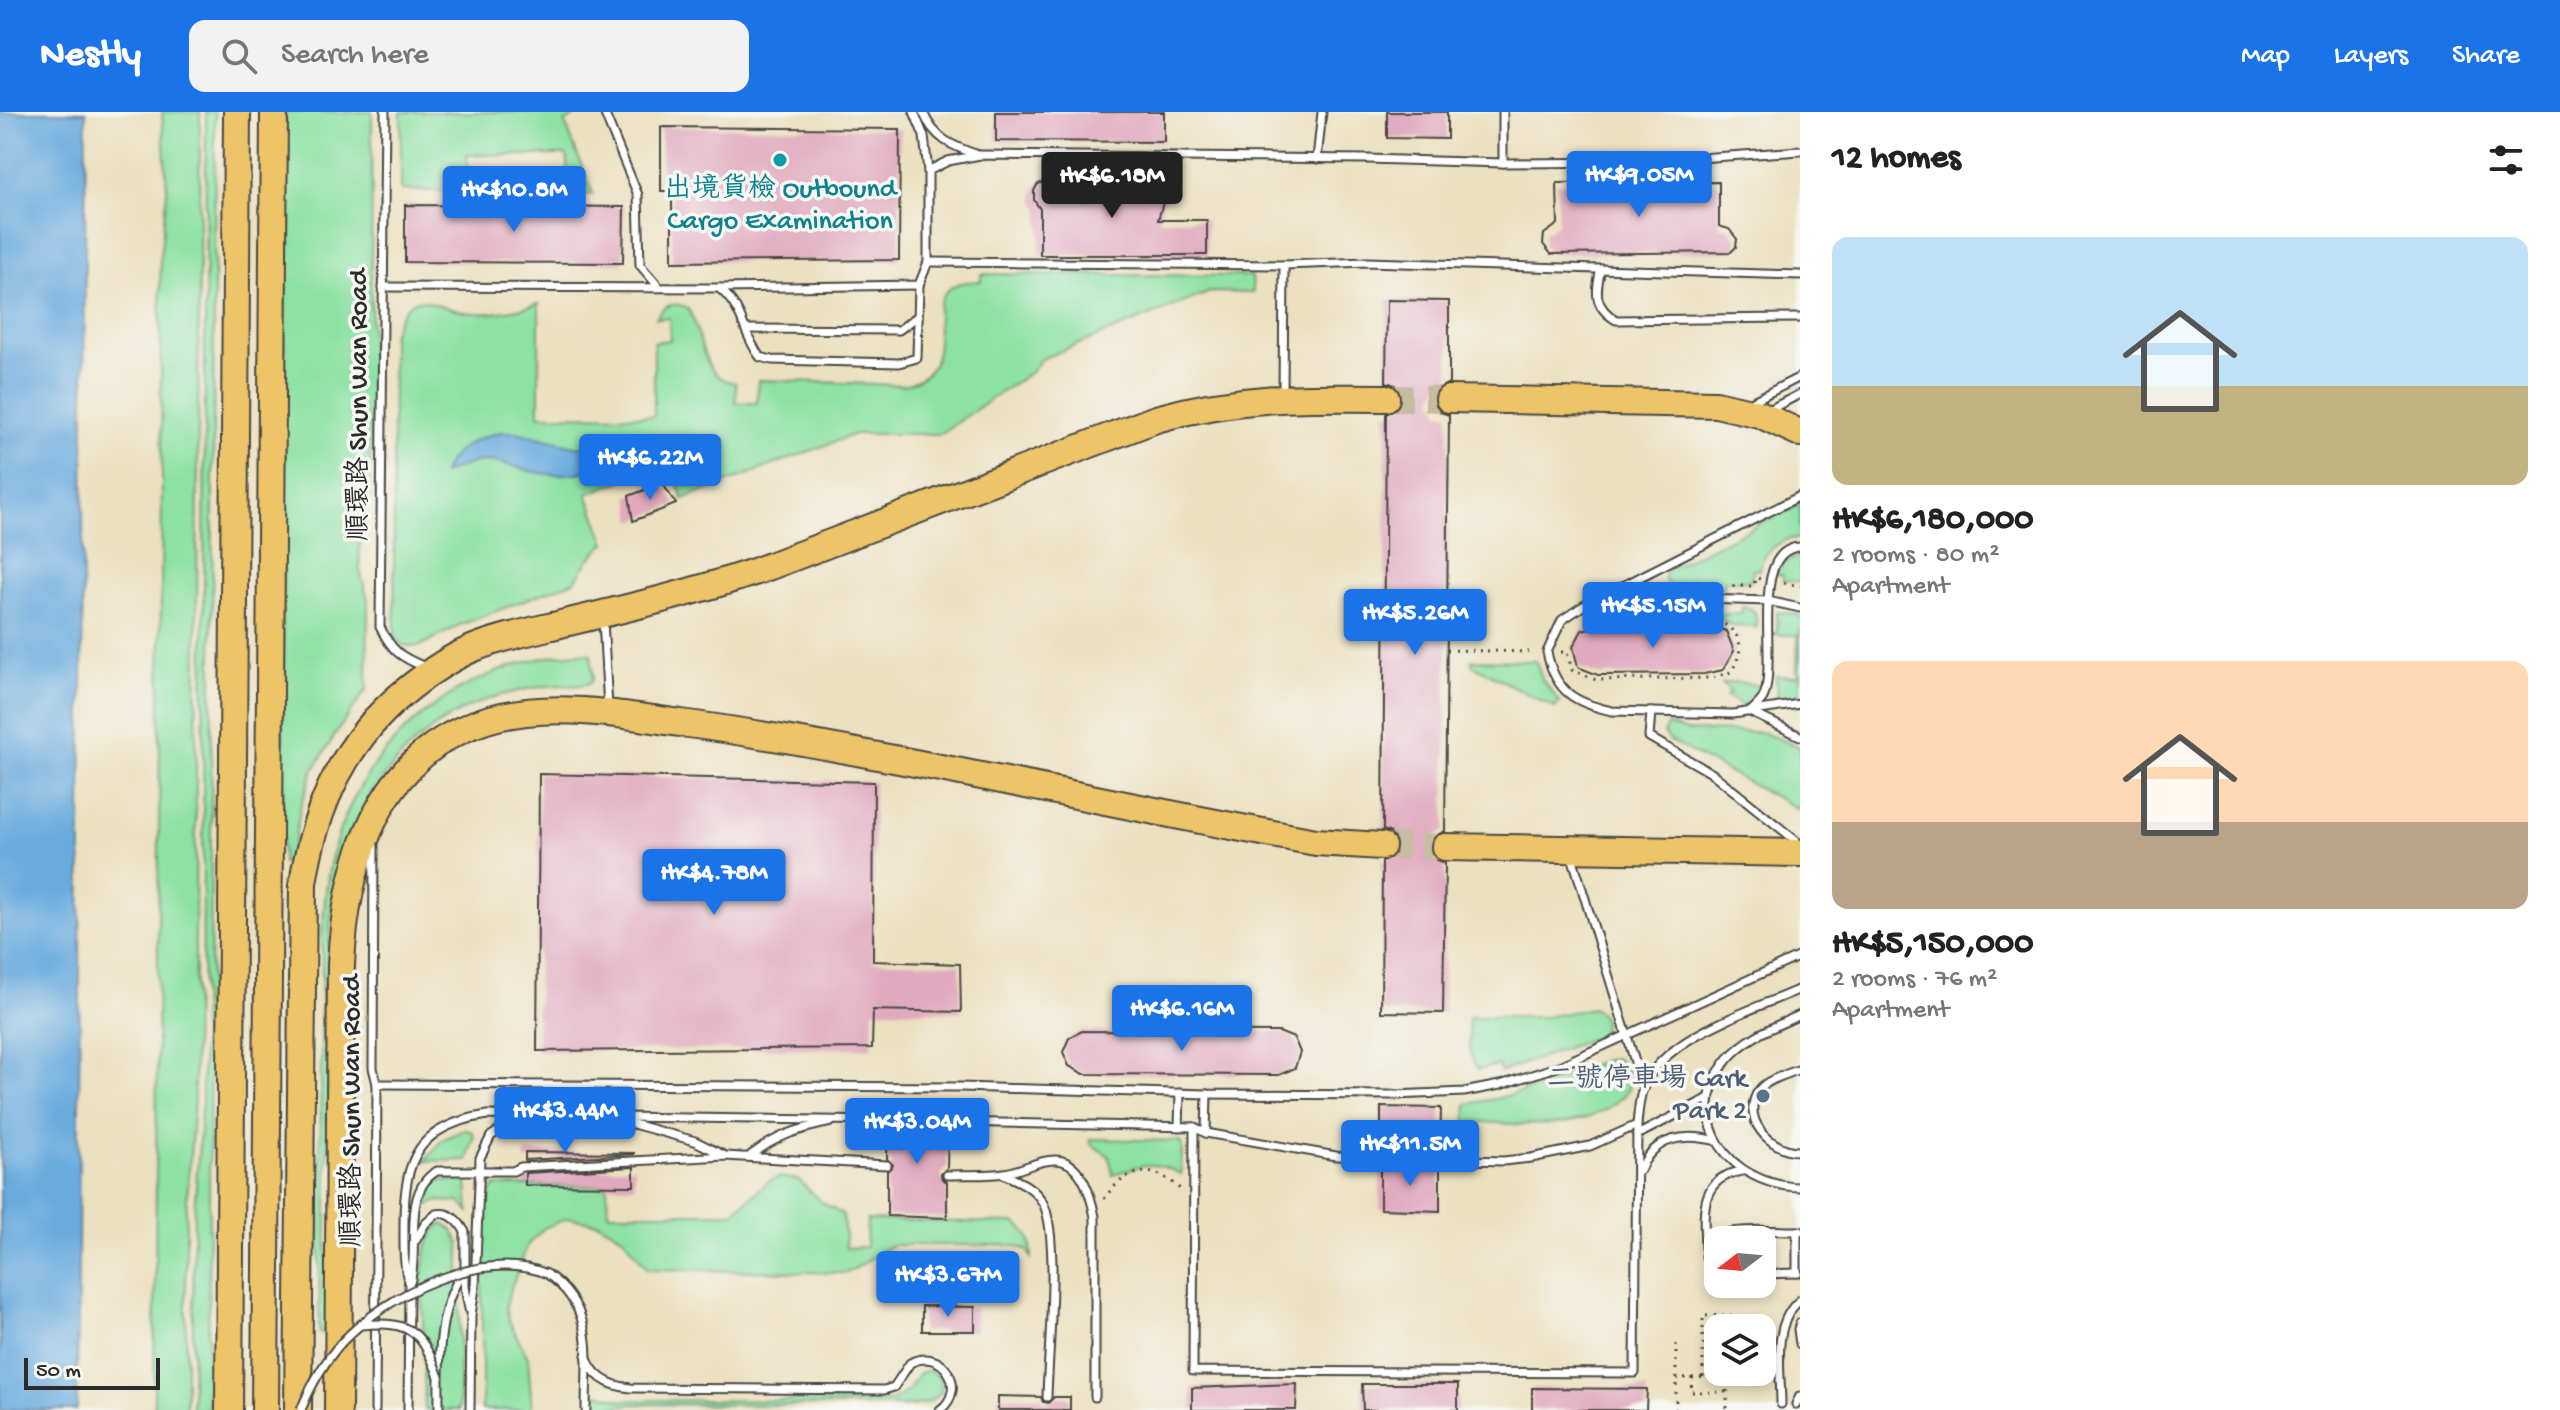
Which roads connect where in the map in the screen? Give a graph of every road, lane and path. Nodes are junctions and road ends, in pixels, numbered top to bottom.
1 (237, 112) edge
2 (274, 112) edge
3 (385, 112) edge
4 (604, 112) edge
5 (914, 112) edge
6 (923, 112) edge
7 (1322, 112) edge
8 (1503, 112) edge
9 (1800, 151) edge
10 (980, 155) junction
11 (1317, 159) junction
12 (1503, 163) junction
13 (928, 171) junction
14 (928, 262) junction
15 (1284, 265) junction
16 (1601, 269) junction
17 (1800, 275) edge
18 (919, 285) junction
19 (383, 287) junction
20 (659, 287) junction
21 (719, 288) junction
22 (918, 316) junction
23 (1800, 318) edge
24 (746, 329) junction
25 (1800, 377) edge
26 (1800, 394) edge
27 (1283, 397) junction
28 (1386, 398) tunnel mouth
29 (1449, 399) tunnel mouth
30 (1749, 411) junction
31 (1800, 433) edge
32 (1800, 496) edge
33 (1800, 547) edge
34 (1771, 581) junction
35 (1800, 586) edge
36 (1605, 596) junction
37 (1732, 600) junction
38 (1768, 601) junction
39 (1800, 608) edge
40 (603, 614) junction
41 (1447, 650) dead end
42 (1547, 652) junction
43 (432, 670) junction
44 (1800, 704) edge
45 (1651, 712) junction
46 (1750, 712) junction
47 (608, 713) junction
48 (1800, 736) edge
49 (377, 812) junction
50 (1800, 844) edge
51 (1382, 846) tunnel mouth
52 (1445, 847) tunnel mouth
53 (1570, 849) junction
54 (1800, 853) edge
55 (1800, 956) edge
56 (1800, 989) edge
57 (1800, 1015) edge
58 (1625, 1034) junction
59 (1800, 1069) edge
60 (377, 1084) junction
61 (1643, 1088) junction
62 (1180, 1093) junction
63 (1207, 1094) junction
64 (1709, 1098) junction
65 (519, 1116) junction
66 (612, 1118) junction
67 (845, 1120) junction
68 (888, 1121) dead end
69 (948, 1122) dead end
70 (1637, 1125) junction
71 (1179, 1127) junction
72 (1194, 1127) junction
73 (1206, 1133) junction
74 (1637, 1135) junction
75 (1717, 1141) junction
76 (1800, 1151) edge
77 (725, 1156) junction
78 (751, 1156) junction
79 (887, 1165) dead end
80 (479, 1171) junction
81 (1742, 1171) junction
82 (1003, 1174) junction
83 (947, 1175) dead end
84 (1638, 1176) junction
85 (1800, 1187) edge
86 (1192, 1205) junction
87 (1095, 1217) junction
88 (1705, 1226) edge
89 (1799, 1231) edge
90 (1776, 1232) edge
91 (415, 1243) junction
92 (463, 1272) junction
93 (1798, 1273) edge
94 (1776, 1274) edge
95 (409, 1285) junction
96 (1800, 1300) edge
97 (471, 1315) junction
98 (1704, 1316) edge
99 (1800, 1323) edge
100 (361, 1325) junction
101 (1676, 1344) dead end
102 (1800, 1344) edge
103 (586, 1355) junction
104 (439, 1377) junction
105 (1692, 1377) junction
106 (1703, 1377) junction
107 (1676, 1378) junction
108 (1731, 1392) dead end
109 (1800, 1396) edge
110 (1047, 1397) dead end
111 (1095, 1397) dead end
112 (1781, 1404) dead end
113 (1796, 1404) dead end
114 (229, 1410) edge
115 (265, 1410) edge
116 (300, 1410) edge
117 (338, 1410) edge
118 (375, 1410) edge
119 (408, 1410) edge
120 (439, 1410) edge
121 (470, 1410) edge
122 (586, 1410) edge
123 (940, 1410) edge
124 (1676, 1410) edge
125 (1727, 1410) edge

1 - 114 highway
2 - 115 highway
3 - 19 lane, 順環路 Shun Wan Road
4 - 20 lane
5 - 13 lane
6 - 10 lane
7 - 11 lane
8 - 12 lane
9 - 12 lane
10 - 11 lane
10 - 13 lane
11 - 12 lane
13 - 14 lane
14 - 15 lane
14 - 18 lane
15 - 16 lane
15 - 27 lane
16 - 17 lane
16 - 23 lane
18 - 21 lane
18 - 22 lane
19 - 20 lane
19 - 43 lane, 順環路 Shun Wan Road
20 - 21 lane
21 - 24 lane
22 - 24 lane
22 - 24 lane
25 - 30 lane
26 - 30 lane
27 - 28 highway
27 - 40 highway
29 - 30 highway
30 - 31 highway
32 - 36 lane
33 - 34 lane
34 - 35 path
34 - 37 path
34 - 38 lane
36 - 37 lane
36 - 42 lane
37 - 38 lane
37 - 42 path
38 - 39 lane
38 - 46 lane
40 - 43 highway
40 - 47 lane
41 - 42 path
42 - 45 lane
43 - 116 highway
44 - 46 lane
45 - 46 lane
45 - 50 lane
46 - 48 lane
47 - 49 highway
47 - 51 highway
49 - 60 lane, 順環路 Shun Wan Road
49 - 117 highway
52 - 53 highway
53 - 54 highway
53 - 58 lane
55 - 58 lane
56 - 61 lane
57 - 64 lane
58 - 61 lane
58 - 63 lane
59 - 76 lane
60 - 62 lane
60 - 118 lane, 順環路 Shun Wan Road
61 - 70 lane
62 - 63 lane
62 - 71 lane
63 - 73 lane
64 - 74 lane
64 - 75 lane
65 - 66 lane
65 - 80 lane
65 - 95 lane
66 - 67 lane
66 - 77 lane
67 - 68 lane
67 - 78 lane
69 - 71 lane
70 - 73 lane
70 - 74 lane
71 - 72 lane
72 - 73 lane
72 - 86 lane
74 - 84 lane
75 - 81 lane
75 - 84 lane
77 - 78 lane
77 - 80 lane
78 - 79 lane
80 - 91 lane
80 - 97 lane
81 - 85 lane
81 - 88 lane
82 - 83 lane
82 - 87 lane
82 - 110 lane
84 - 86 lane
86 - 87 path
87 - 111 lane
89 - 90 lane
89 - 93 lane
91 - 95 lane
91 - 97 lane
92 - 100 lane, bridge
92 - 103 lane, bridge
92 - 104 lane, bridge
93 - 94 lane
95 - 119 lane
96 - 112 lane
97 - 121 lane
98 - 106 path
99 - 102 lane
100 - 104 lane, bridge
100 - 116 lane, bridge
101 - 107 path
103 - 122 lane
103 - 123 lane
104 - 120 lane
105 - 106 path, bridge
105 - 107 path, bridge
105 - 108 path
106 - 125 path, bridge
107 - 124 path
109 - 113 lane

